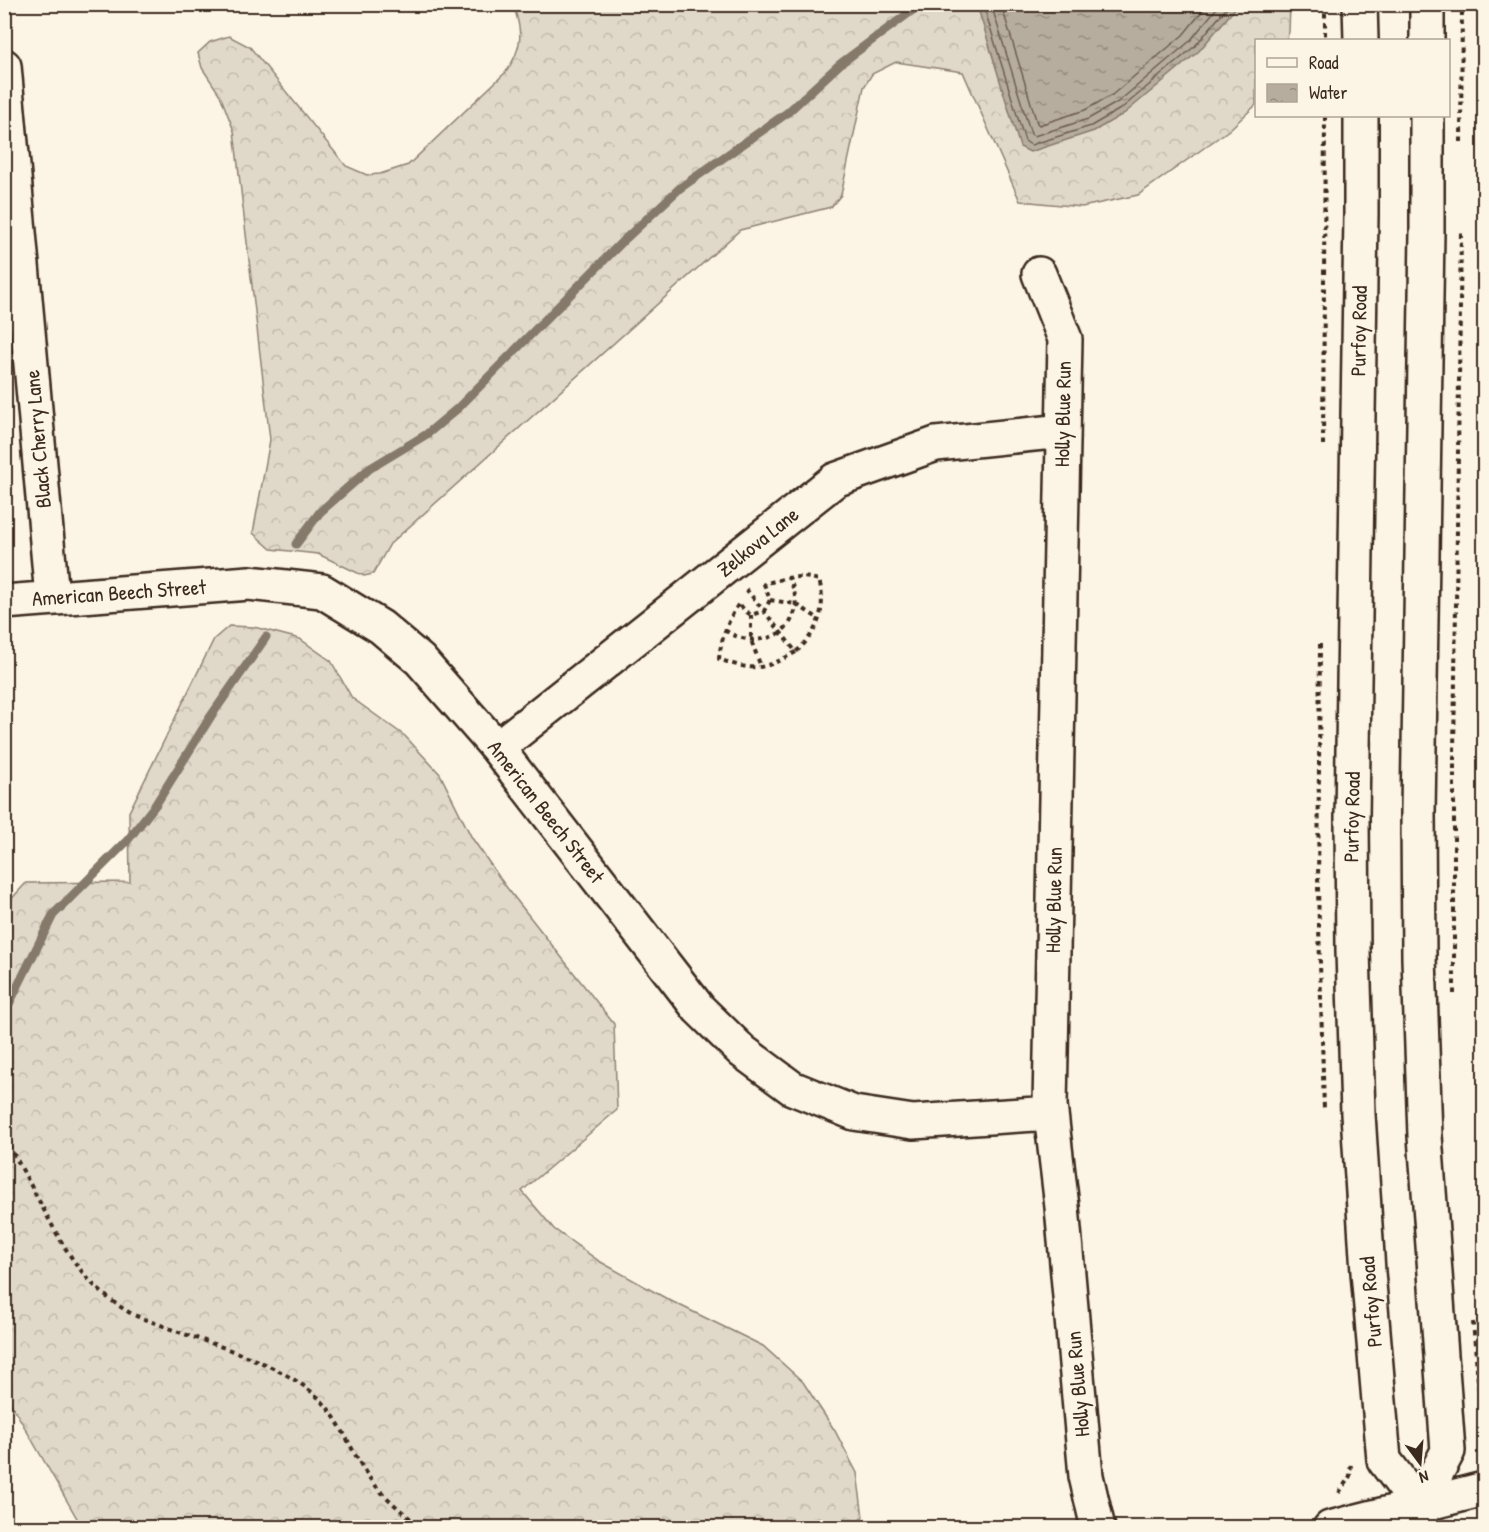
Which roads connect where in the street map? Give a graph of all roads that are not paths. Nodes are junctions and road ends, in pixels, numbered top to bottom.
1 (1360, 4) edge
2 (1427, 4) edge
3 (1361, 39) edge
4 (1427, 39) edge
5 (4, 66) edge
6 (1361, 117) edge
7 (1427, 117) edge
8 (1038, 274) dead end
9 (1063, 431) junction
10 (52, 597) junction
11 (4, 602) edge
12 (497, 748) junction
13 (1051, 1113) junction
14 (1485, 1489) edge
15 (1421, 1517) edge
16 (1098, 1527) edge
17 (1330, 1527) edge

1 - 3 street
2 - 4 street
5 - 10 street, Black Cherry Lane
6 - 15 street, Purfoy Road
7 - 15 street
8 - 9 street, Holly Blue Run
9 - 12 street, Zelkova Lane
9 - 13 street, Holly Blue Run
10 - 11 street, American Beech Street
10 - 12 street, American Beech Street
12 - 13 street, American Beech Street
13 - 16 street, Holly Blue Run
14 - 15 street
15 - 17 street

